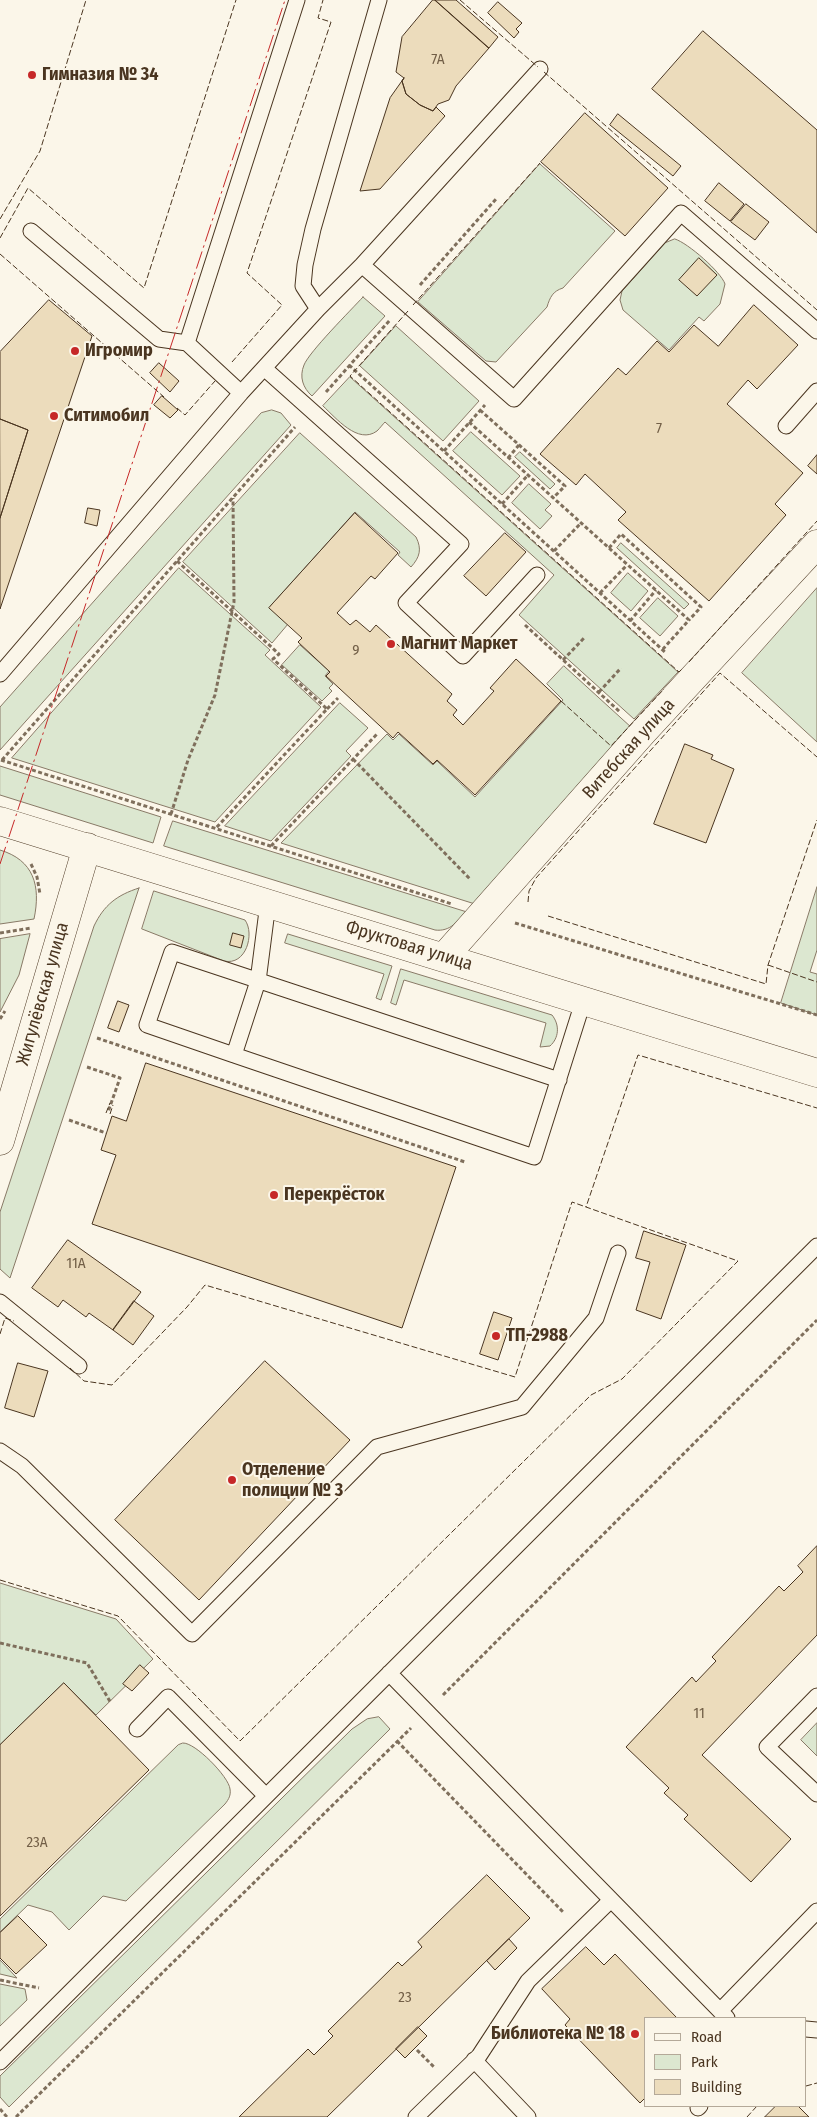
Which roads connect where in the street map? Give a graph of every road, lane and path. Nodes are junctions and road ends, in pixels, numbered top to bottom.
1 (297, 0) edge
2 (379, 0) edge
3 (540, 69) dead end
4 (496, 199) dead end
5 (31, 232) dead end
6 (362, 265) junction
7 (405, 303) junction
8 (318, 309) junction
9 (817, 331) edge
10 (187, 343) junction
11 (349, 366) junction
12 (264, 368) junction
13 (500, 387) junction
14 (817, 391) edge
15 (241, 393) junction
16 (310, 410) junction
17 (480, 410) junction
18 (469, 422) junction
19 (786, 426) dead end
20 (519, 445) junction
21 (444, 451) junction
22 (508, 458) junction
23 (528, 475) junction
24 (232, 498) junction
25 (553, 498) junction
26 (502, 504) junction
27 (581, 523) junction
28 (817, 544) edge
29 (609, 548) junction
30 (554, 551) junction
31 (177, 562) junction
32 (627, 565) junction
33 (537, 575) dead end
34 (656, 590) junction
35 (600, 593) junction
36 (506, 608) junction
37 (232, 610) junction
38 (689, 620) junction
39 (630, 621) junction
40 (585, 637) dead end
41 (564, 660) junction
42 (620, 668) dead end
43 (0, 674) edge
44 (599, 692) junction
45 (338, 698) dead end
46 (327, 709) junction
47 (643, 732) junction
48 (377, 734) dead end
49 (353, 759) junction
50 (1, 760) edge
51 (170, 814) junction
52 (0, 821) edge
53 (216, 828) junction
54 (271, 846) junction
55 (87, 847) junction
56 (27, 860) dead end
57 (40, 900) dead end
58 (492, 902) junction
59 (268, 903) junction
60 (455, 904) dead end
61 (512, 922) dead end
62 (36, 927) dead end
63 (0, 933) edge
64 (444, 957) junction
65 (258, 981) junction
66 (583, 1002) junction
67 (817, 1015) edge
68 (97, 1038) dead end
69 (234, 1055) junction
70 (87, 1067) dead end
71 (817, 1073) edge
72 (558, 1080) junction
73 (108, 1112) dead end
74 (69, 1120) dead end
75 (106, 1133) dead end
76 (0, 1141) edge
77 (465, 1162) dead end
78 (817, 1246) edge
79 (618, 1252) dead end
80 (0, 1302) edge
81 (79, 1366) dead end
82 (0, 1451) edge
83 (0, 1643) edge
84 (389, 1673) junction
85 (817, 1696) edge
86 (112, 1703) dead end
87 (137, 1729) dead end
88 (397, 1741) dead end
89 (817, 1794) edge
90 (266, 1796) junction
91 (610, 1900) junction
92 (817, 1910) edge
93 (561, 1920) dead end
94 (0, 1980) edge
95 (68, 1994) junction
96 (723, 2015) edge
97 (474, 2060) junction
98 (0, 2062) edge
99 (0, 2109) edge
100 (7, 2117) edge
101 (416, 2117) edge
102 (528, 2117) edge

1 - 10 lane
2 - 8 lane
3 - 6 lane
4 - 7 path
5 - 10 lane
6 - 7 lane
6 - 8 lane
7 - 11 path
7 - 13 lane
8 - 12 lane
9 - 13 lane
10 - 15 lane
11 - 16 path
11 - 21 path
12 - 15 lane
12 - 16 lane
13 - 17 path
14 - 19 lane
15 - 43 lane
16 - 24 path
16 - 36 lane
17 - 18 path
17 - 20 path
18 - 21 path
18 - 22 path
20 - 22 path
20 - 25 path
21 - 26 path
22 - 23 path
23 - 25 path
23 - 26 path
24 - 31 path
24 - 37 path
25 - 27 path
26 - 30 path
27 - 29 path
27 - 30 path
28 - 47 street, Витебская улица
29 - 32 path
29 - 38 path
30 - 35 path
31 - 37 path
31 - 50 path
32 - 34 path
32 - 35 path
33 - 36 lane
34 - 38 path
34 - 39 path
35 - 39 path
36 - 41 path
37 - 46 path
37 - 51 path
38 - 39 path
40 - 41 path
41 - 44 path
42 - 44 path
44 - 47 path
45 - 46 path
46 - 53 path
47 - 58 street, Витебская улица
48 - 49 path
49 - 54 path
49 - 58 path
50 - 51 path
51 - 53 path
52 - 55 street, Фруктовая улица
53 - 54 path
54 - 60 path
55 - 59 street, Фруктовая улица
55 - 76 street, Жигулёвская улица
56 - 57 path
58 - 64 street, Витебская улица
59 - 64 street, Фруктовая улица
59 - 65 lane
61 - 67 path
62 - 63 path
64 - 66 street, Фруктовая улица
65 - 69 lane
65 - 69 lane
65 - 72 lane
66 - 71 street, Фруктовая улица
66 - 72 lane
68 - 77 path
69 - 72 lane
70 - 73 path
74 - 75 path
78 - 84 lane
79 - 82 lane
80 - 81 lane
83 - 86 path
84 - 90 lane
84 - 91 lane
85 - 89 lane
87 - 90 lane
88 - 93 path
90 - 95 lane
91 - 96 lane
91 - 97 lane
92 - 96 lane
94 - 95 path
95 - 98 lane
97 - 101 lane
97 - 102 lane
99 - 100 path

